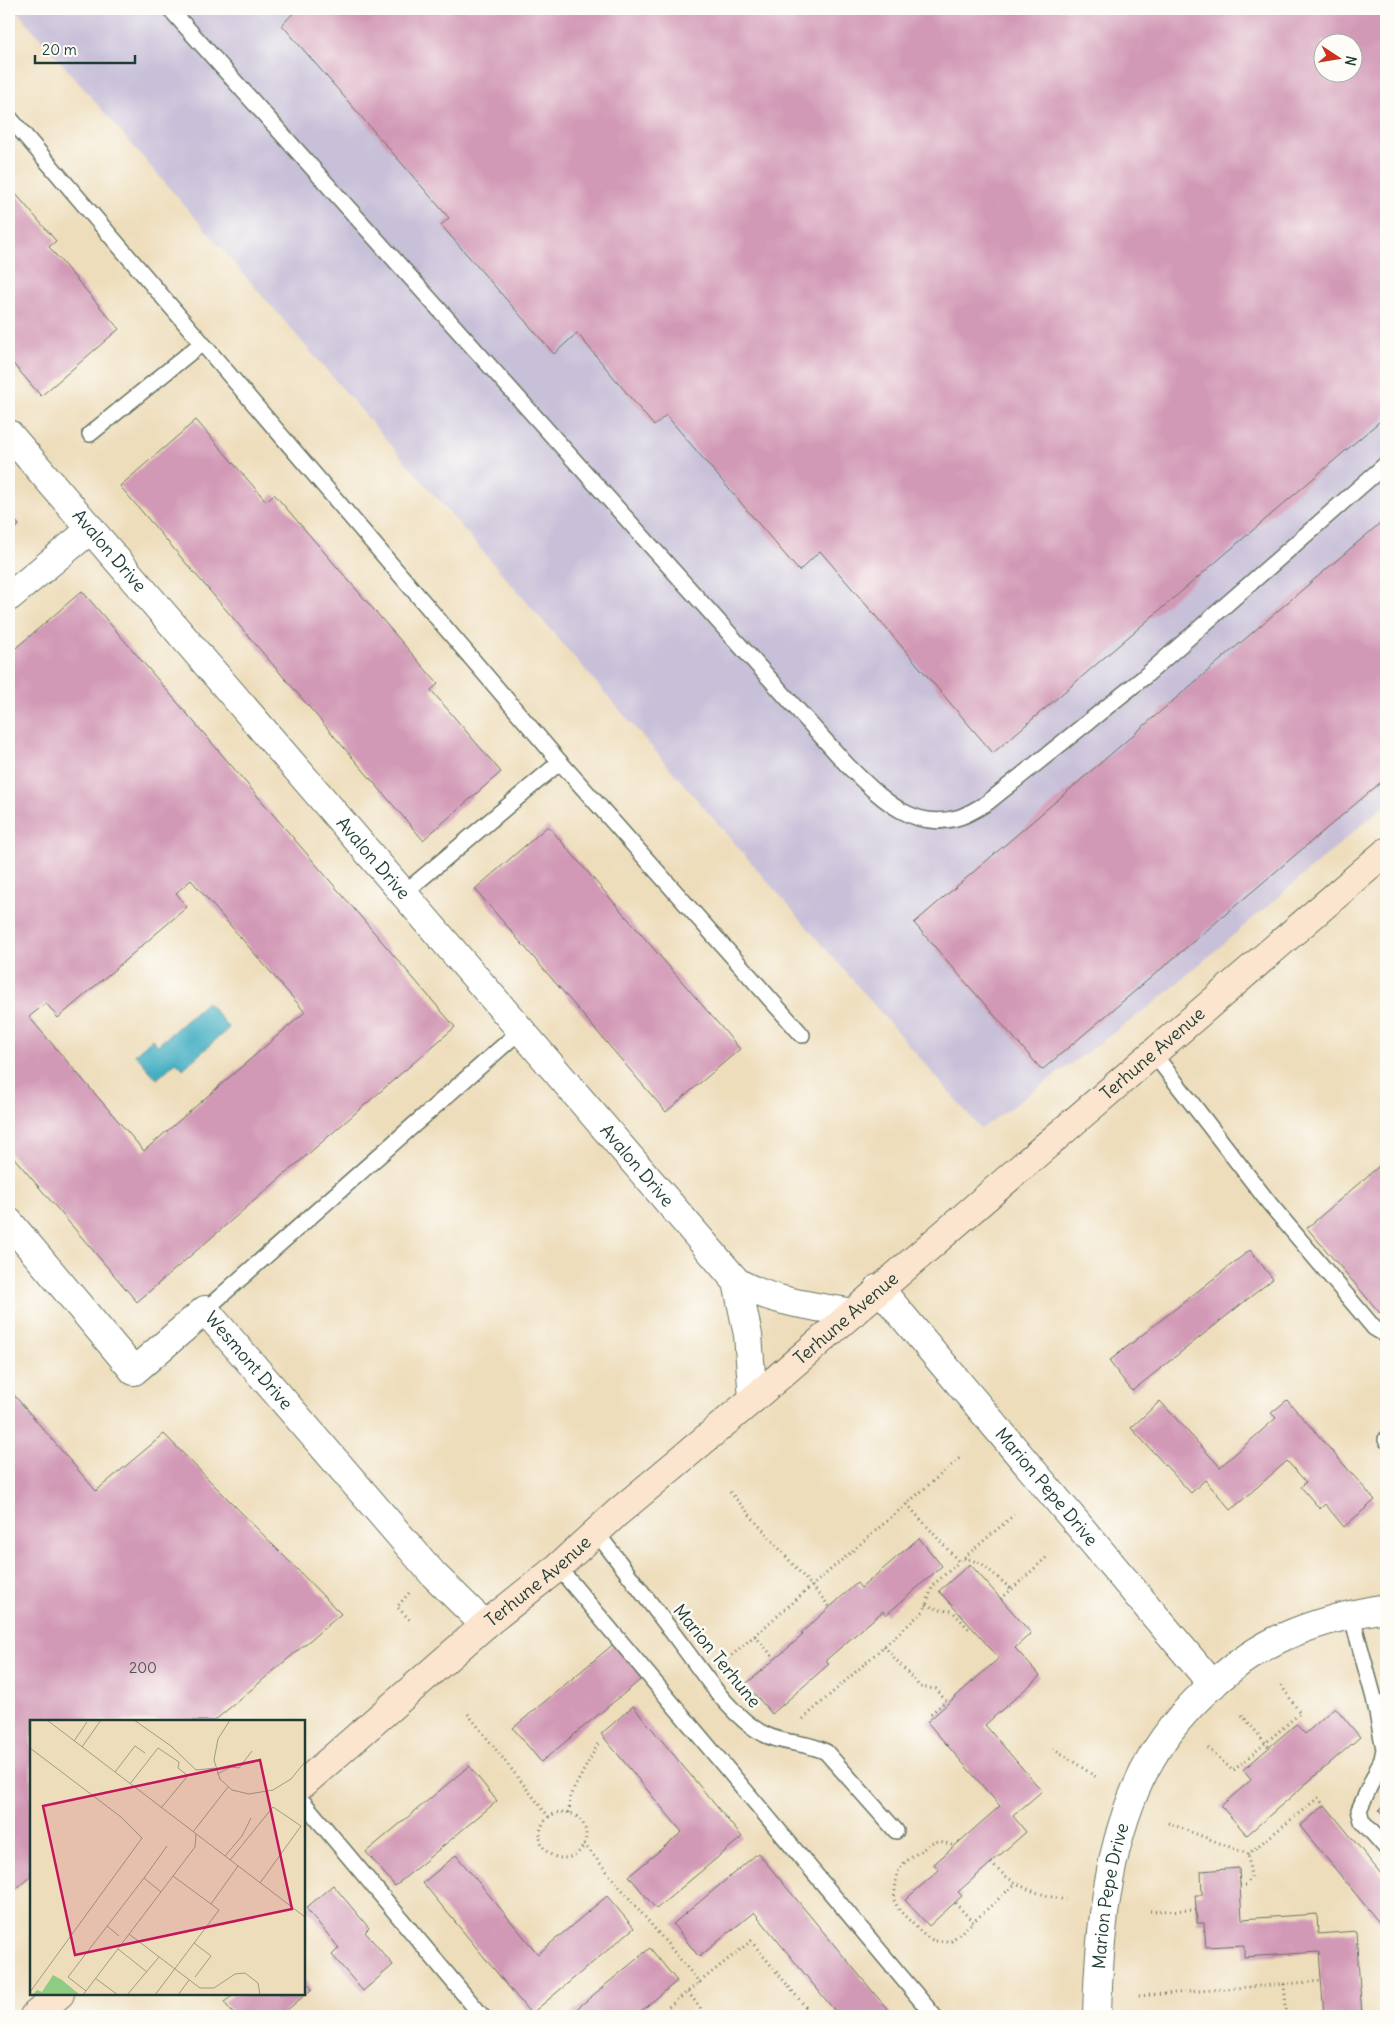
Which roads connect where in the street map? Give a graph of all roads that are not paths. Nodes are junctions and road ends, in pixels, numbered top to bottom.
1 (170, 9) edge
2 (9, 117) edge
3 (202, 343) junction
4 (9, 434) edge
5 (90, 434) dead end
6 (1386, 464) edge
7 (91, 529) junction
8 (9, 597) edge
9 (560, 762) junction
10 (1386, 852) edge
11 (404, 893) junction
12 (521, 1030) junction
13 (802, 1034) dead end
14 (1153, 1053) junction
15 (9, 1222) edge
16 (737, 1282) junction
17 (879, 1288) junction
18 (205, 1310) junction
19 (853, 1313) junction
20 (1380, 1331) edge
21 (753, 1399) junction
22 (596, 1532) junction
23 (558, 1567) junction
24 (1386, 1608) edge
25 (1351, 1614) junction
26 (485, 1625) junction
27 (1213, 1685) junction
28 (305, 1782) edge
29 (305, 1804) edge
30 (896, 1831) dead end
31 (1386, 1848) edge
32 (59, 1995) edge
33 (34, 2016) edge
34 (482, 2016) edge
35 (934, 2016) edge
36 (1097, 2016) edge

1 - 6 lane
2 - 3 lane
3 - 5 lane
3 - 9 lane
4 - 7 street, Avalon Drive
7 - 8 street
7 - 11 street, Avalon Drive
9 - 11 lane
9 - 13 lane
10 - 14 street, Terhune Avenue
11 - 12 street, Avalon Drive
12 - 16 street, Avalon Drive
12 - 18 lane
14 - 17 street, Terhune Avenue
14 - 20 lane
15 - 18 street, Wesmont Drive
16 - 19 street, Avalon Drive
16 - 21 street, Avalon Drive
17 - 19 street, Terhune Avenue
17 - 27 street, Marion Pepe Drive
18 - 26 street, Wesmont Drive
19 - 21 street, Terhune Avenue
21 - 22 street, Terhune Avenue
22 - 23 street, Terhune Avenue
22 - 30 lane, Marion Terhune
23 - 26 street, Terhune Avenue
23 - 35 lane
24 - 25 street, Marion Pepe Drive
25 - 27 street, Marion Pepe Drive
25 - 31 lane
26 - 28 street, Terhune Avenue
27 - 36 street, Marion Pepe Drive
29 - 34 lane
32 - 33 street

